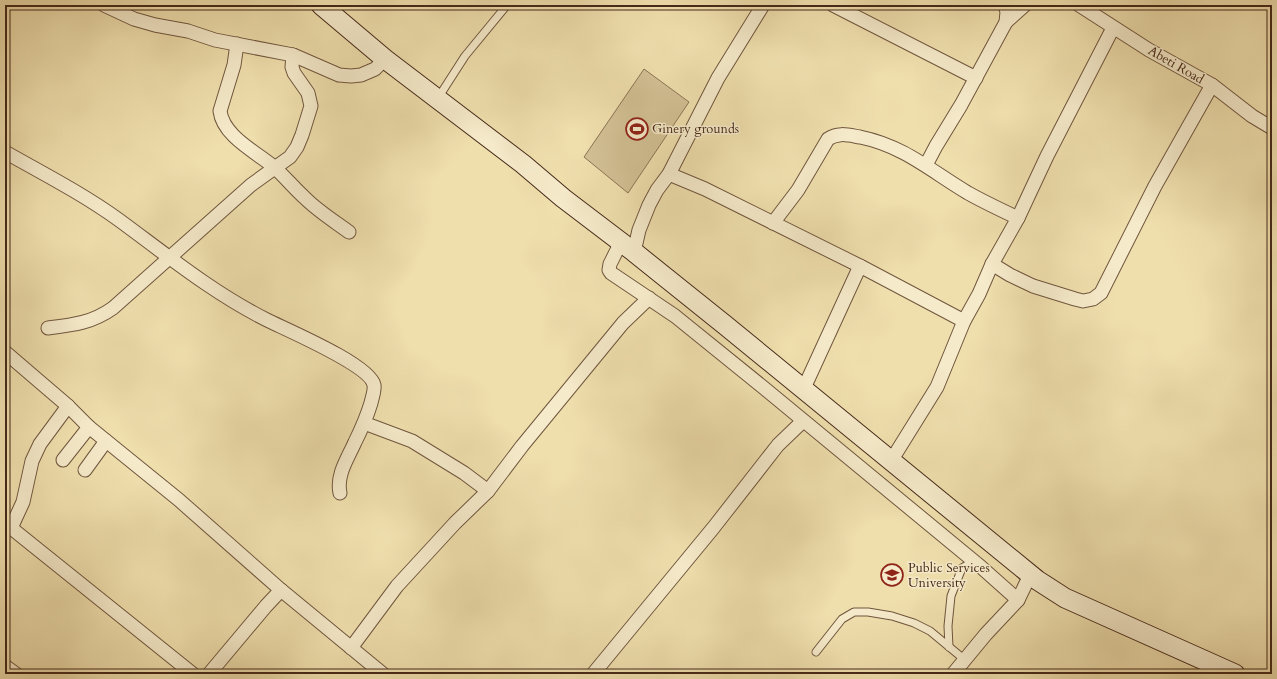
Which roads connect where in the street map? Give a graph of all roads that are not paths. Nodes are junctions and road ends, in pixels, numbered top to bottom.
1 (104, 5) edge
2 (321, 5) edge
3 (507, 5) edge
4 (763, 5) edge
5 (833, 5) edge
6 (1005, 5) edge
7 (1025, 5) edge
8 (1079, 5) edge
9 (1006, 22) junction
10 (1114, 28) junction
11 (236, 44) junction
12 (293, 55) junction
13 (385, 59) junction
14 (976, 78) junction
15 (1212, 85) junction
16 (436, 99) junction
17 (1272, 128) edge
18 (5, 152) edge
19 (926, 165) junction
20 (275, 168) junction
21 (669, 174) junction
22 (1018, 218) junction
23 (773, 223) junction
24 (350, 232) dead end
25 (627, 247) junction
26 (169, 258) junction
27 (992, 264) junction
28 (860, 266) junction
29 (649, 298) junction
30 (964, 321) junction
31 (48, 328) dead end
32 (5, 352) edge
33 (804, 388) junction
34 (68, 406) junction
35 (803, 421) junction
36 (364, 423) junction
37 (89, 427) junction
38 (106, 441) junction
39 (64, 460) dead end
40 (891, 461) junction
41 (85, 470) dead end
42 (488, 491) junction
43 (340, 493) dead end
44 (8, 526) edge
45 (974, 561) junction
46 (1030, 574) junction
47 (281, 590) junction
48 (1018, 600) junction
49 (949, 647) junction
50 (351, 648) junction
51 (816, 652) dead end
52 (965, 660) junction
53 (5, 666) edge
54 (16, 674) edge
55 (194, 674) edge
56 (209, 674) edge
57 (383, 674) edge
58 (593, 674) edge
59 (953, 674) edge
60 (1236, 674) edge

1 - 11 street
2 - 13 main road
3 - 16 lane
4 - 21 street
5 - 14 street
6 - 9 street
7 - 9 street
8 - 10 street, Abeti Road
9 - 14 street
10 - 15 street, Abeti Road
10 - 22 street
11 - 12 street
11 - 20 street
12 - 13 street
12 - 20 street
13 - 16 main road
14 - 19 street
15 - 17 street, Abeti Road
15 - 27 street
16 - 25 main road
18 - 26 street
19 - 22 street
19 - 23 street
20 - 24 street
20 - 26 street
21 - 23 street
21 - 25 street
22 - 27 street
23 - 28 street
25 - 29 street
25 - 33 main road
26 - 31 street
26 - 36 street
27 - 30 street
28 - 30 street
28 - 33 street
29 - 35 street
29 - 42 street
30 - 40 street
32 - 34 street
33 - 40 main road
34 - 37 street
34 - 44 street
35 - 45 street
35 - 58 street
36 - 42 street
36 - 43 street
37 - 38 street
37 - 39 street
38 - 41 street
38 - 47 street
40 - 46 main road
42 - 50 street
44 - 55 street
45 - 48 street
45 - 49 lane
46 - 48 street
46 - 60 main road
47 - 50 street
47 - 56 street
48 - 52 street
49 - 51 lane
49 - 52 lane
50 - 57 street
52 - 59 street
53 - 54 street

